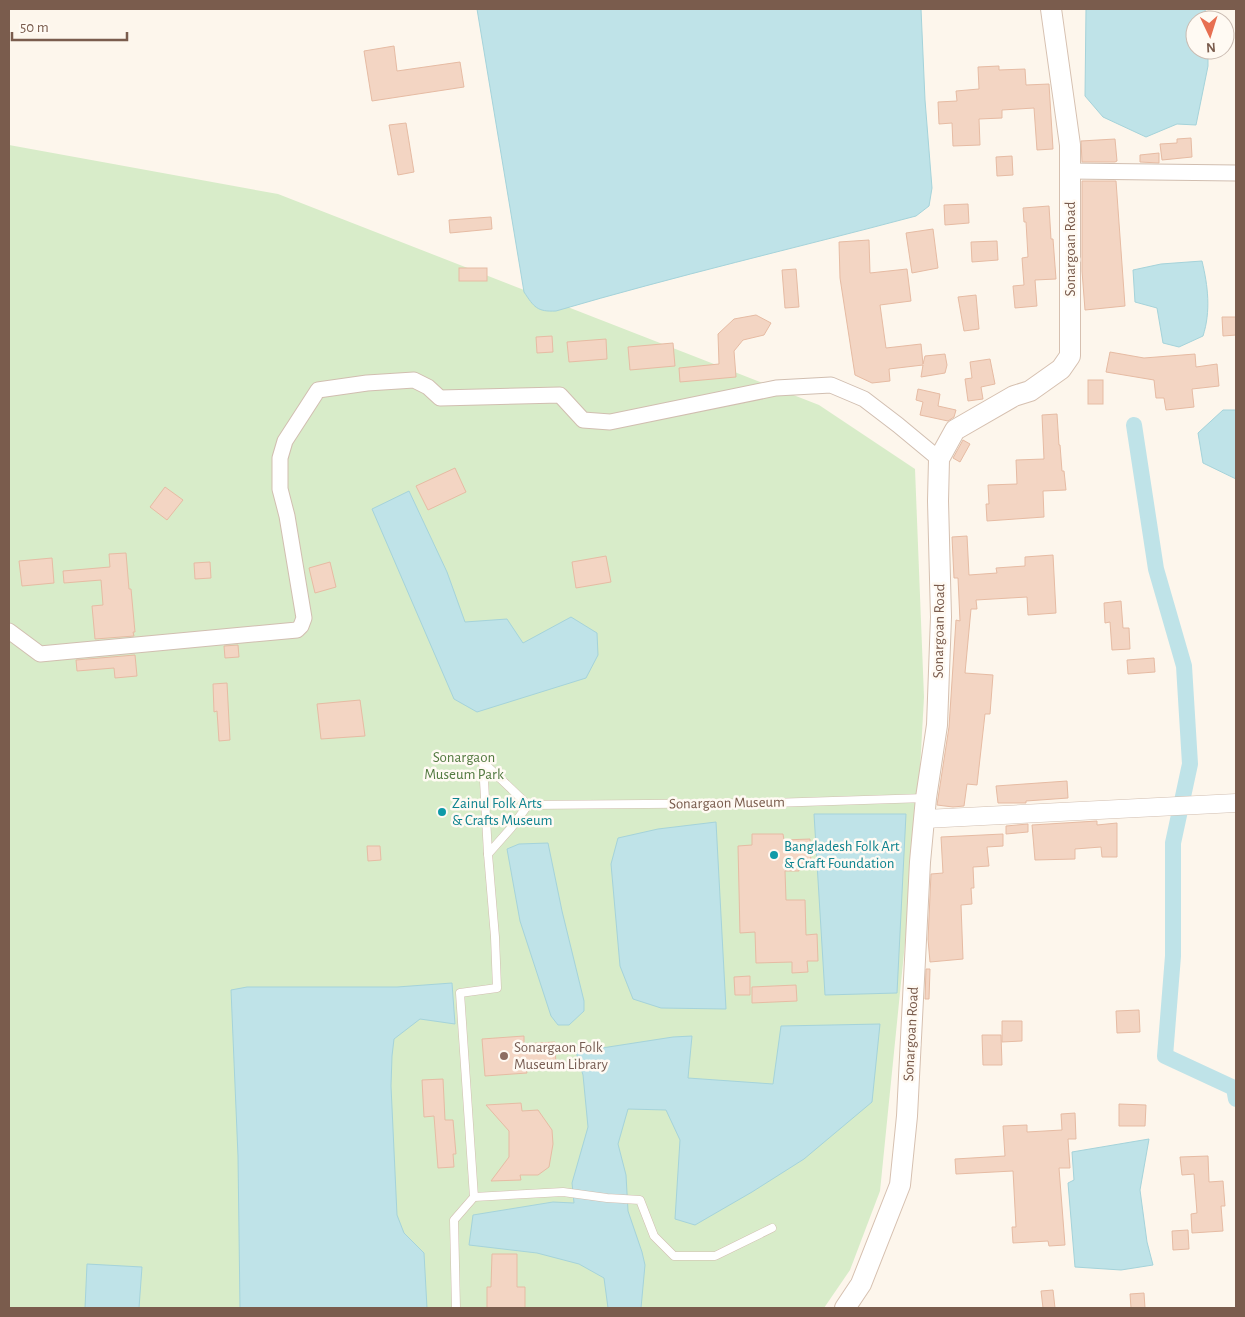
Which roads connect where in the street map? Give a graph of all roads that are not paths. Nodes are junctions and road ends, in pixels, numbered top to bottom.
1 (1051, 9) edge
2 (1070, 171) junction
3 (1236, 173) edge
4 (938, 459) junction
5 (9, 631) edge
6 (926, 798) junction
7 (1236, 803) edge
8 (528, 805) junction
9 (925, 820) junction
10 (488, 854) junction
11 (474, 1197) junction
12 (772, 1228) dead end
13 (456, 1308) edge
14 (844, 1308) edge

1 - 2 main road, Sonargoan Road
2 - 3 street
2 - 4 main road, Sonargoan Road
4 - 5 street
4 - 6 main road, Sonargoan Road
6 - 8 lane, Sonargaon Museum
6 - 9 main road, Sonargoan Road
7 - 9 street
8 - 10 lane
8 - 10 lane
9 - 14 main road, Sonargoan Road
10 - 11 lane
11 - 12 lane
11 - 13 lane

